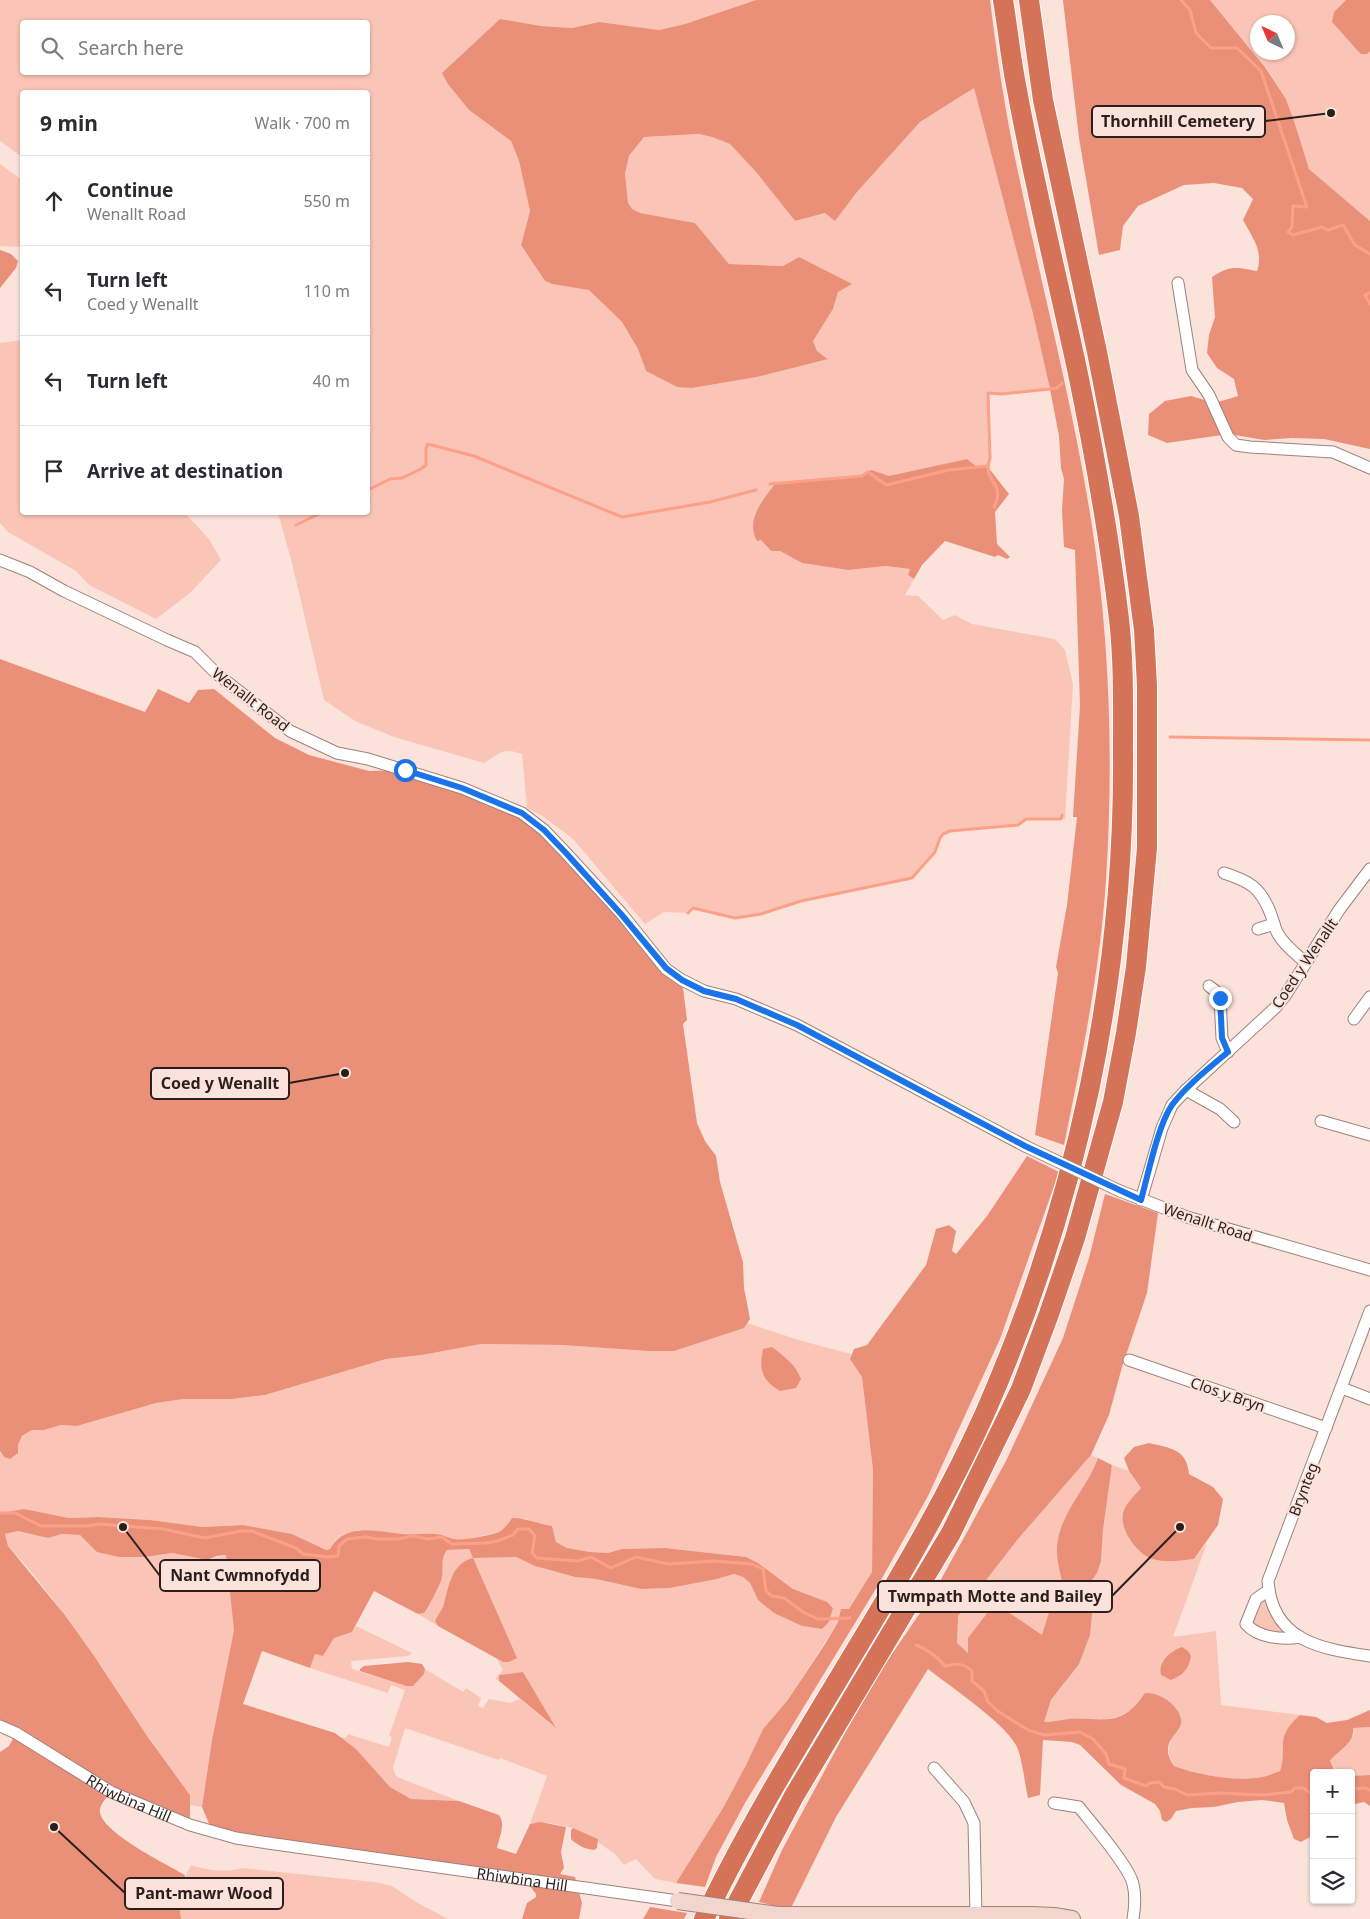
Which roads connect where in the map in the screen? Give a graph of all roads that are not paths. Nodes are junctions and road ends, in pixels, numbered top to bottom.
1 (1003, 0) edge
2 (1029, 0) edge
3 (1178, 283) dead end
4 (1370, 468) edge
5 (0, 560) edge
6 (1370, 869) edge
7 (1224, 873) dead end
8 (1274, 924) junction
9 (1258, 929) dead end
10 (1305, 962) junction
11 (1209, 986) dead end
12 (1370, 996) edge
13 (1354, 1019) dead end
14 (1228, 1052) junction
15 (1186, 1090) junction
16 (1321, 1121) dead end
17 (1234, 1122) dead end
18 (1370, 1135) edge
19 (1141, 1200) junction
20 (1370, 1270) edge
21 (1370, 1311) edge
22 (1129, 1360) dead end
23 (1342, 1388) junction
24 (1370, 1399) edge
25 (1326, 1428) junction
26 (1269, 1590) junction
27 (1300, 1638) junction
28 (1370, 1656) edge
29 (0, 1726) edge
30 (934, 1768) dead end
31 (1054, 1803) dead end
32 (678, 1901) joint
33 (976, 1916) junction
34 (704, 1919) edge
35 (729, 1919) edge
36 (1072, 1919) edge
37 (1133, 1919) edge

1 - 34 highway
2 - 35 highway
3 - 4 street
5 - 19 street, Wenallt Road, bridge
6 - 10 street, Coed y Wenallt
7 - 8 street
8 - 9 street
8 - 10 street
10 - 14 street, Coed y Wenallt
11 - 14 street
12 - 13 street
14 - 15 street, Coed y Wenallt
15 - 17 street
15 - 19 street, Coed y Wenallt
16 - 18 street
19 - 20 street, Wenallt Road
21 - 23 street, Brynteg
22 - 25 street, Clos y Bryn
23 - 24 street
23 - 25 street, Brynteg
25 - 26 street, Brynteg
26 - 27 street, Brynteg
26 - 27 street, Brynteg
27 - 28 street, Brynteg
29 - 32 street, Rhiwbina Hill
30 - 33 street
31 - 37 street
32 - 33 street, Rhiwbina Hill, bridge
33 - 36 street, Rhiwbina Hill

